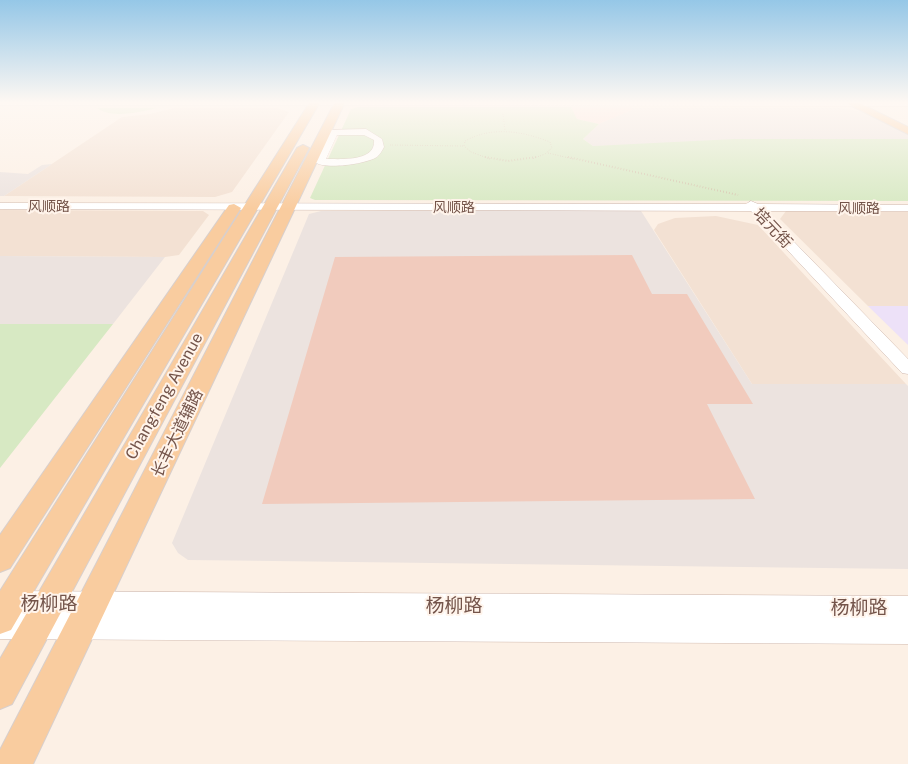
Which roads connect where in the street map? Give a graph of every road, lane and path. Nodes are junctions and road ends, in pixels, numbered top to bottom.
1 (301, 138) edge
2 (301, 138) edge
3 (331, 138) edge
4 (376, 138) edge
5 (471, 138) edge
6 (542, 138) edge
7 (379, 145) junction
8 (464, 146) junction
9 (548, 153) junction
10 (908, 204) edge
11 (0, 205) edge
12 (262, 205) junction
13 (753, 207) junction
14 (908, 208) edge
15 (907, 364) edge
16 (0, 559) edge
17 (49, 603) junction
18 (93, 603) junction
19 (908, 608) edge
20 (2, 613) edge
21 (36, 627) junction
22 (81, 627) junction
23 (908, 631) edge
24 (0, 692) edge
25 (13, 764) edge

1 - 12 main road, 长丰大道辅路
2 - 12 main road, Changfeng Avenue
3 - 7 street
4 - 7 street
5 - 8 path
6 - 9 path
7 - 8 path
8 - 9 path
9 - 13 path
10 - 13 street, 风顺路
11 - 12 street, 风顺路
12 - 13 street, 风顺路
12 - 16 main road, 长丰大道辅路
12 - 17 main road, Changfeng Avenue
12 - 18 main road, 长丰大道辅路
12 - 20 main road, Changfeng Avenue
13 - 14 street, 风顺路
13 - 15 street, 培元街
17 - 18 street, 杨柳路
17 - 20 street, 杨柳路
17 - 21 main road, Changfeng Avenue
18 - 19 street, 杨柳路
18 - 22 main road, 长丰大道辅路
20 - 21 street, 杨柳路
21 - 22 street, 杨柳路
21 - 24 main road, Changfeng Avenue
22 - 23 street, 杨柳路
22 - 25 main road, 长丰大道辅路

